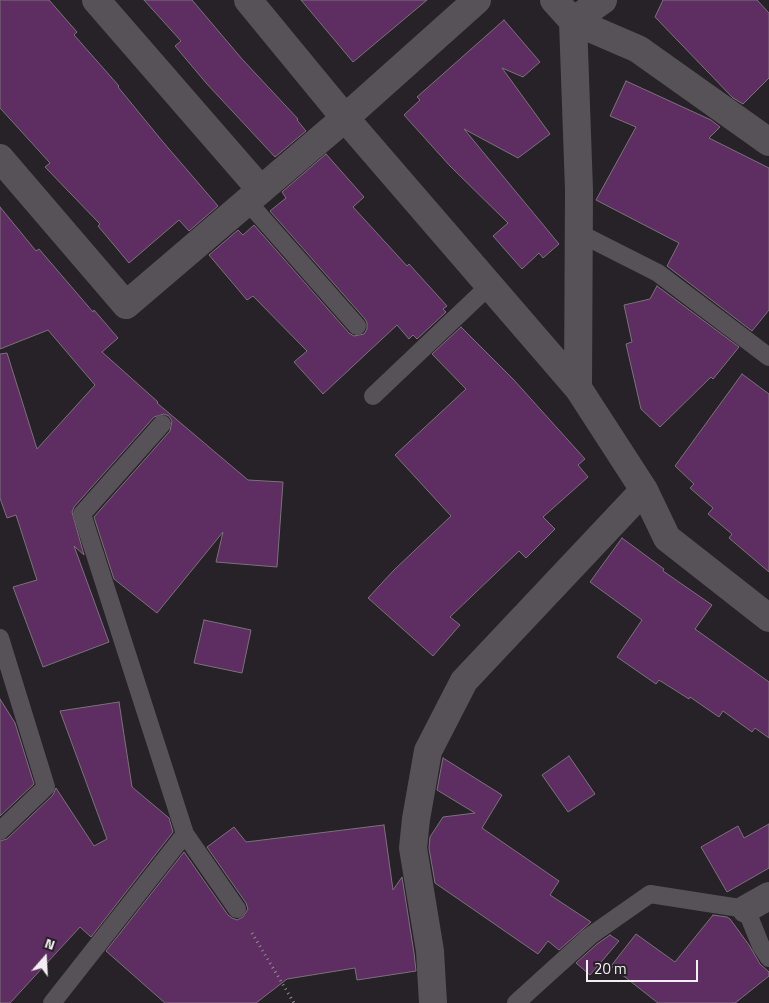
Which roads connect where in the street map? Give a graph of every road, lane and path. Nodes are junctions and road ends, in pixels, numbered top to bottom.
1 (96, 0) edge
2 (248, 0) edge
3 (477, 0) edge
4 (554, 0) edge
5 (603, 0) edge
6 (573, 22) junction
7 (345, 118) junction
8 (765, 133) edge
9 (0, 158) edge
10 (254, 196) junction
11 (579, 232) junction
12 (490, 285) junction
13 (357, 326) dead end
14 (769, 357) edge
15 (578, 388) junction
16 (373, 396) dead end
17 (162, 424) dead end
18 (644, 490) junction
19 (769, 618) edge
20 (0, 638) edge
21 (0, 831) edge
22 (185, 834) junction
23 (758, 902) edge
24 (237, 909) joint
25 (769, 958) edge
26 (52, 1003) edge
27 (294, 1003) edge
28 (433, 1003) edge
29 (516, 1003) edge

1 - 10 street
2 - 7 street
3 - 7 street
4 - 6 street
5 - 6 street
6 - 8 street
6 - 11 street
7 - 10 street
7 - 12 street
9 - 10 street
10 - 13 lane
11 - 14 lane
11 - 15 street
12 - 15 street
12 - 16 lane
15 - 18 street
17 - 22 lane
18 - 19 street
18 - 28 street
20 - 21 lane
22 - 24 lane
22 - 26 lane
23 - 25 lane
23 - 29 lane
24 - 27 path

